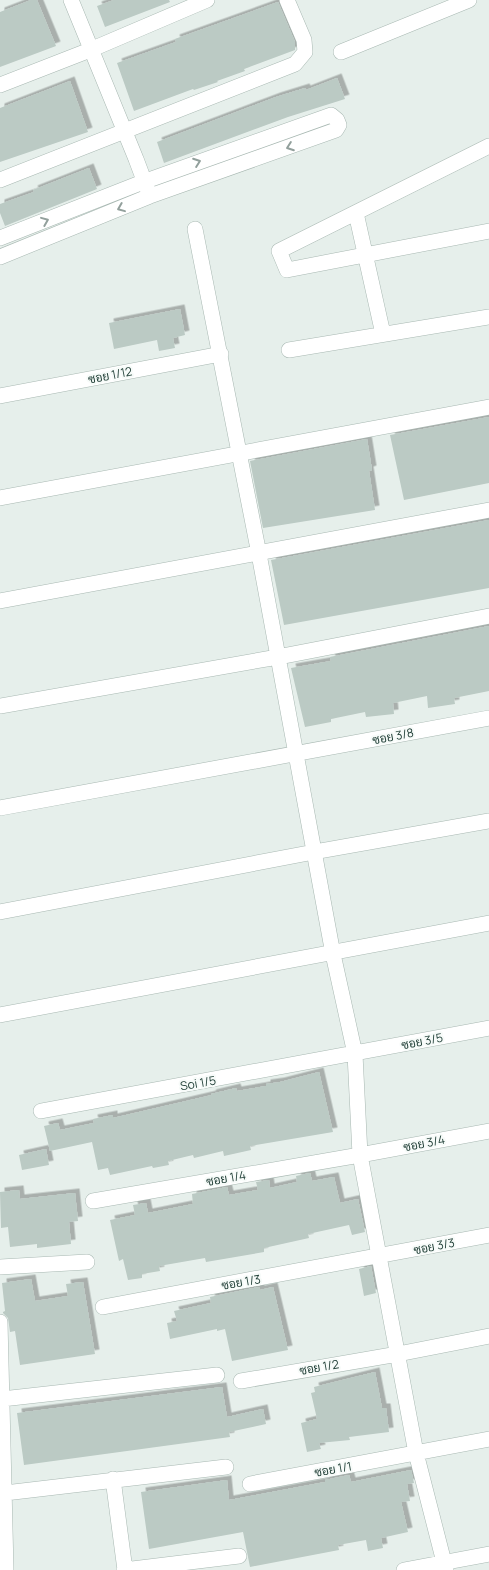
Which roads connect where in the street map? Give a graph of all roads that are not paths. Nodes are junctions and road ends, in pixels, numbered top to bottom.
1 (71, 0) edge
2 (207, 0) edge
3 (287, 0) edge
4 (469, 0) edge
5 (90, 50) junction
6 (341, 52) dead end
7 (0, 85) edge
8 (125, 132) junction
9 (489, 146) edge
10 (0, 180) edge
11 (143, 182) junction
12 (150, 196) junction
13 (356, 213) junction
14 (195, 229) dead end
15 (489, 232) edge
16 (0, 238) edge
17 (365, 255) junction
18 (0, 257) edge
19 (489, 317) edge
20 (383, 334) junction
21 (289, 350) dead end
22 (221, 354) junction
23 (0, 396) edge
24 (489, 407) edge
25 (240, 453) junction
26 (0, 498) edge
27 (489, 510) edge
28 (259, 554) junction
29 (0, 601) edge
30 (489, 616) edge
31 (278, 657) junction
32 (0, 706) edge
33 (489, 718) edge
34 (296, 754) junction
35 (0, 808) edge
36 (489, 821) edge
37 (314, 852) junction
38 (0, 912) edge
39 (489, 923) edge
40 (333, 954) junction
41 (0, 1015) edge
42 (489, 1028) edge
43 (355, 1054) junction
44 (40, 1111) dead end
45 (489, 1131) edge
46 (360, 1155) junction
47 (93, 1201) dead end
48 (489, 1235) edge
49 (379, 1257) junction
50 (87, 1262) dead end
51 (0, 1267) edge
52 (103, 1306) dead end
53 (0, 1322) edge
54 (489, 1336) edge
55 (398, 1354) junction
56 (218, 1375) dead end
57 (241, 1381) dead end
58 (2, 1399) junction
59 (489, 1440) edge
60 (416, 1453) junction
61 (226, 1467) dead end
62 (113, 1480) junction
63 (250, 1484) dead end
64 (5, 1493) junction
65 (489, 1554) edge
66 (239, 1556) dead end
67 (445, 1566) edge
68 (6, 1570) edge
69 (125, 1570) edge
70 (404, 1570) edge

1 - 5 street
2 - 5 street
3 - 8 street
4 - 6 street
5 - 7 street
5 - 8 street
8 - 10 street
8 - 11 street
9 - 13 street
11 - 12 street
11 -> 12 street
16 -> 11 street
12 -> 18 street
13 - 17 street
13 - 17 street
14 - 22 street
15 - 17 street
17 - 20 street
19 - 20 street
20 - 21 street
22 - 23 street, ซอย 1/12
22 - 25 street
24 - 25 street
25 - 26 street
25 - 28 street
27 - 28 street
28 - 29 street
28 - 31 street
30 - 31 street
31 - 32 street
31 - 34 street
33 - 34 street, ซอย 3/8
34 - 35 street, ซอย 3/8
34 - 37 street
36 - 37 street
37 - 38 street
37 - 40 street
39 - 40 street
40 - 41 street
40 - 43 street
42 - 43 street, ซอย 3/5
43 - 44 street, Soi 1/5
43 - 46 street
45 - 46 street, ซอย 3/4
46 - 47 street, ซอย 1/4
46 - 49 street
48 - 49 street, ซอย 3/3
49 - 52 street, ซอย 1/3
49 - 55 street
50 - 51 street
53 - 58 street
54 - 55 street, ซอย 1/2
55 - 57 street, ซอย 1/2
55 - 60 street
56 - 58 street
58 - 64 street
59 - 60 street, ซอย 1/1
60 - 63 street, ซอย 1/1
60 - 67 street
61 - 62 street
62 - 64 street
62 - 69 street
64 - 68 street
65 - 67 street
66 - 69 street
67 - 70 street

